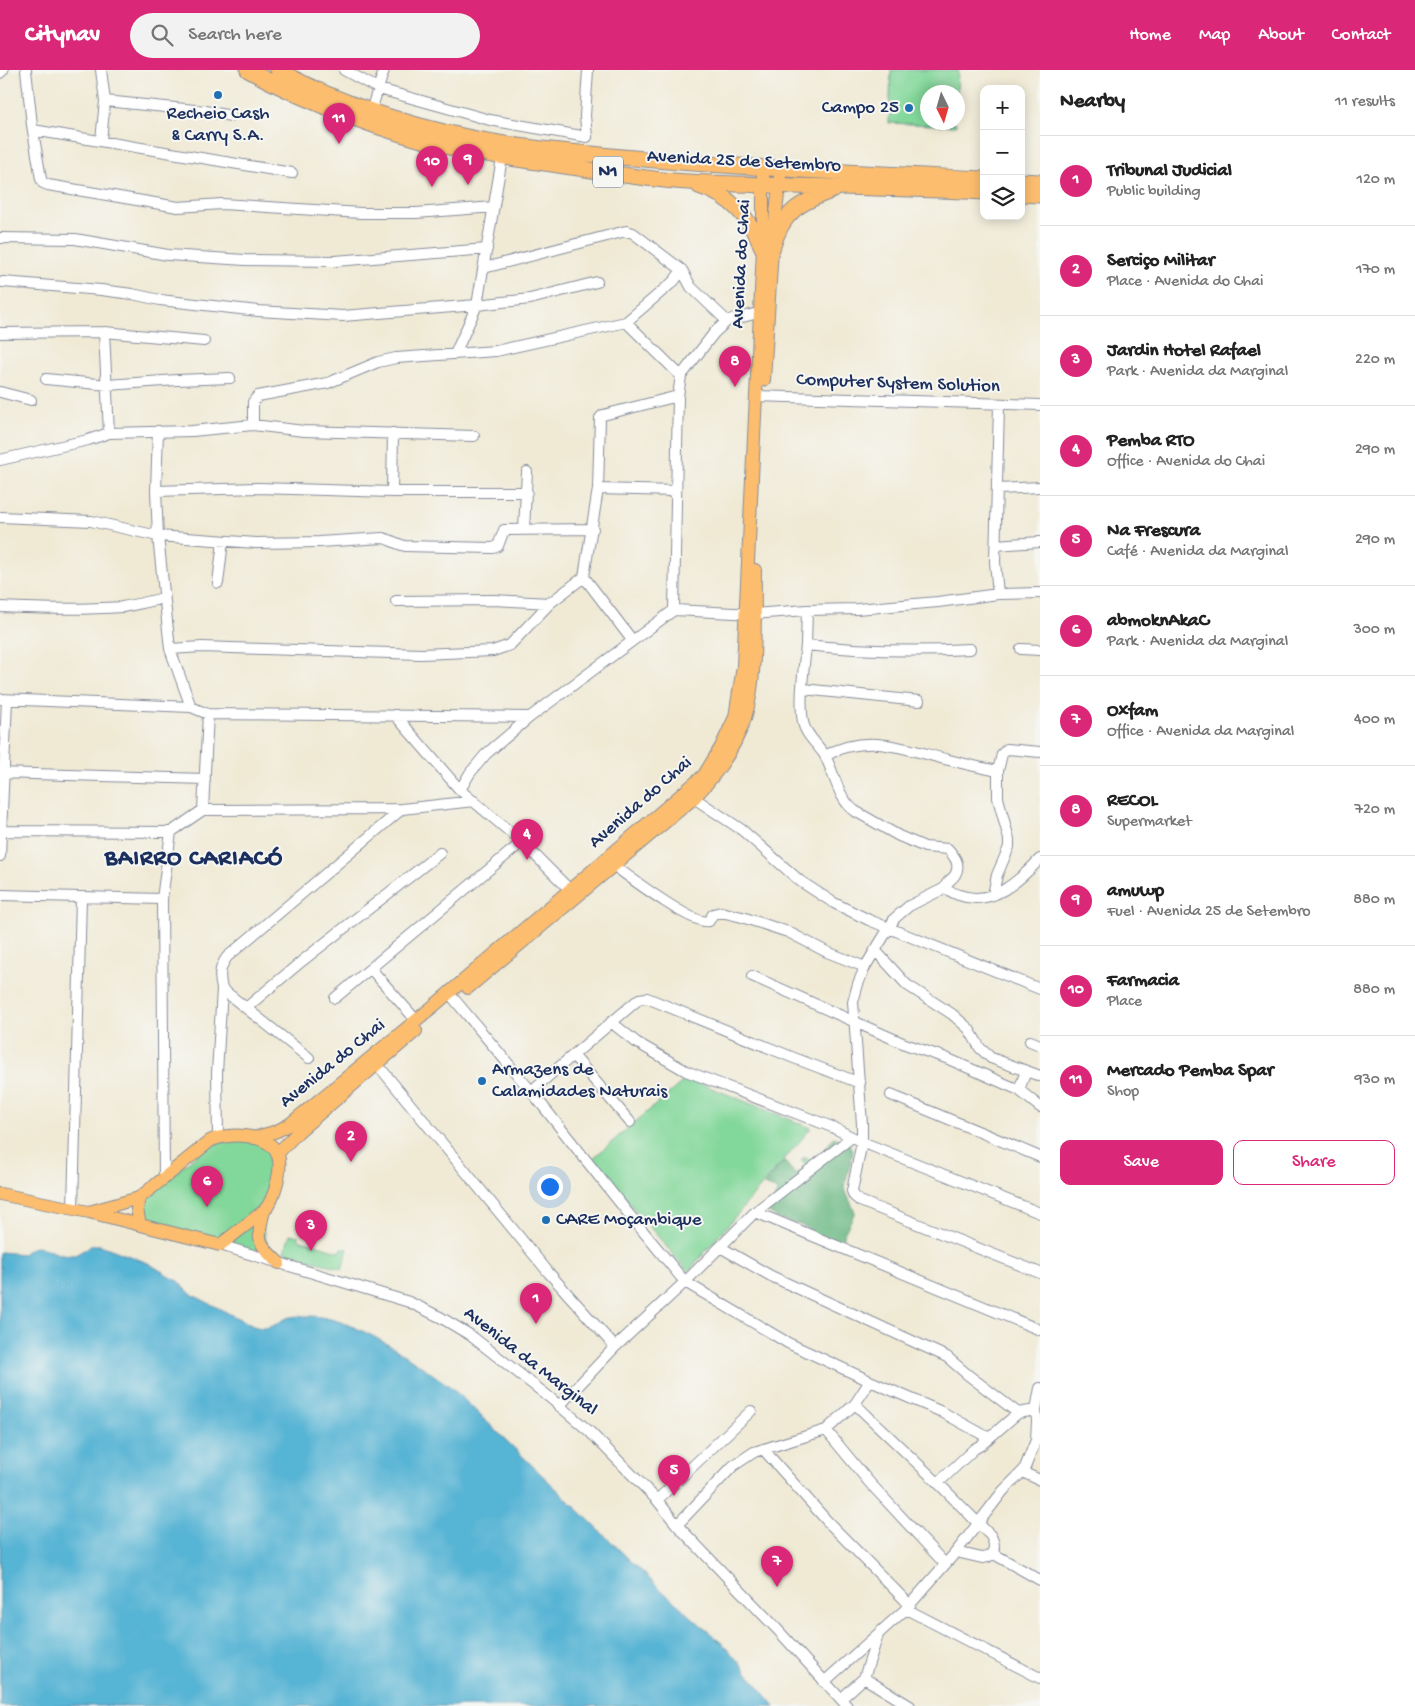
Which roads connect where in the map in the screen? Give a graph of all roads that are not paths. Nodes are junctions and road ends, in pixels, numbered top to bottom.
1 (3, 70) edge
2 (26, 70) edge
3 (101, 70) edge
4 (248, 70) edge
5 (278, 70) edge
6 (344, 70) edge
7 (384, 70) edge
8 (588, 70) edge
9 (0, 73) edge
10 (379, 89) junction
11 (105, 101) junction
12 (231, 116) dead end
13 (369, 116) junction
14 (33, 130) junction
15 (587, 137) junction
16 (101, 140) junction
17 (503, 151) junction
18 (594, 154) junction
19 (763, 169) junction
20 (780, 170) junction
21 (292, 173) dead end
22 (980, 179) edge
23 (1025, 181) edge
24 (687, 182) junction
25 (1040, 182) edge
26 (764, 184) junction
27 (779, 186) junction
28 (841, 188) junction
29 (980, 192) edge
30 (1025, 194) edge
31 (1040, 194) edge
32 (494, 207) junction
33 (0, 238) edge
34 (487, 249) junction
35 (767, 249) junction
36 (484, 268) junction
37 (682, 270) junction
38 (3, 282) dead end
39 (597, 282) dead end
40 (477, 305) junction
41 (758, 313) junction
42 (727, 321) junction
43 (626, 322) junction
44 (104, 332) junction
45 (0, 333) edge
46 (204, 341) dead end
47 (455, 354) junction
48 (681, 376) junction
49 (230, 378) dead end
50 (46, 379) dead end
51 (108, 385) junction
52 (0, 392) edge
53 (678, 396) junction
54 (759, 396) junction
55 (31, 400) dead end
56 (999, 405) junction
57 (1040, 405) edge
58 (253, 425) junction
59 (158, 431) junction
60 (109, 433) junction
61 (393, 433) junction
62 (474, 436) dead end
63 (0, 460) edge
64 (527, 472) dead end
65 (1040, 487) edge
66 (598, 488) junction
67 (998, 489) junction
68 (156, 491) junction
69 (676, 491) junction
70 (392, 492) junction
71 (527, 492) junction
72 (0, 517) edge
73 (524, 529) junction
74 (593, 529) junction
75 (158, 536) junction
76 (223, 541) junction
77 (1040, 542) edge
78 (996, 545) junction
79 (584, 578) junction
80 (218, 582) dead end
81 (1040, 593) edge
82 (998, 594) junction
83 (164, 598) junction
84 (396, 601) dead end
85 (550, 604) junction
86 (0, 607) edge
87 (674, 610) junction
88 (807, 610) junction
89 (749, 613) junction
90 (632, 640) junction
91 (806, 645) junction
92 (170, 648) junction
93 (970, 649) dead end
94 (1021, 649) dead end
95 (1040, 650) edge
96 (803, 689) junction
97 (3, 699) edge
98 (919, 701) dead end
99 (191, 707) junction
100 (208, 714) junction
101 (395, 715) junction
102 (530, 717) junction
103 (1040, 752) edge
104 (825, 756) junction
105 (998, 771) junction
106 (2, 773) edge
107 (205, 779) junction
108 (460, 790) junction
109 (690, 795) junction
110 (474, 801) junction
111 (402, 809) junction
112 (203, 810) junction
113 (1, 831) edge
114 (171, 832) junction
115 (522, 842) junction
116 (440, 854) dead end
117 (0, 856) edge
118 (1040, 859) edge
119 (613, 865) junction
120 (945, 888) junction
121 (569, 889) junction
122 (0, 895) edge
123 (993, 895) junction
124 (81, 898) junction
125 (162, 899) junction
126 (888, 928) junction
127 (875, 950) junction
128 (865, 967) junction
129 (371, 969) junction
130 (752, 976) dead end
131 (222, 989) junction
132 (1040, 989) edge
133 (335, 998) dead end
134 (454, 999) junction
135 (246, 1008) junction
136 (416, 1020) junction
137 (611, 1022) junction
138 (855, 1022) junction
139 (1030, 1040) dead end
140 (1040, 1045) edge
141 (574, 1055) junction
142 (310, 1058) dead end
143 (377, 1064) junction
144 (1026, 1072) junction
145 (1040, 1076) edge
146 (860, 1083) junction
147 (1019, 1090) junction
148 (531, 1091) junction
149 (891, 1095) dead end
150 (1040, 1107) edge
151 (630, 1122) dead end
152 (218, 1137) junction
153 (254, 1138) junction
154 (857, 1140) junction
155 (277, 1154) junction
156 (1040, 1157) edge
157 (164, 1178) junction
158 (0, 1194) edge
159 (140, 1198) junction
160 (73, 1208) junction
161 (264, 1211) junction
162 (90, 1212) junction
163 (755, 1212) junction
164 (1040, 1213) edge
165 (140, 1225) junction
166 (220, 1245) junction
167 (720, 1247) junction
168 (279, 1263) junction
169 (1040, 1273) edge
170 (685, 1282) junction
171 (1040, 1330) edge
172 (615, 1348) junction
173 (870, 1381) junction
174 (1040, 1388) edge
175 (855, 1404) junction
176 (559, 1406) junction
177 (1036, 1410) junction
178 (751, 1412) dead end
179 (1018, 1412) junction
180 (1039, 1422) edge
181 (826, 1430) junction
182 (989, 1438) junction
183 (763, 1449) junction
184 (1022, 1472) junction
185 (1040, 1480) edge
186 (938, 1482) junction
187 (657, 1500) junction
188 (977, 1524) junction
189 (677, 1525) junction
190 (956, 1552) junction
191 (992, 1554) junction
192 (945, 1564) junction
193 (1040, 1580) edge
194 (906, 1609) junction
195 (878, 1635) junction
196 (864, 1678) junction
197 (1040, 1678) edge
198 (824, 1682) junction
199 (844, 1703) edge
200 (910, 1706) edge

1 - 9 street
2 - 14 street
3 - 11 street
4 - 13 highway, Avenida 25 de Setembro / N1
5 - 13 highway, Avenida 25 de Setembro / N1
6 - 10 street
7 - 10 street
8 - 15 street
10 - 13 street
10 - 15 street
11 - 12 street
11 - 16 street
13 - 17 highway, Avenida 25 de Setembro / N1
14 - 16 street
14 - 32 street
15 - 18 street
16 - 21 street
17 - 18 highway, Avenida 25 de Setembro / N1
17 - 24 highway, Avenida 25 de Setembro / N1
17 - 32 street
18 - 19 highway, Avenida 25 de Setembro / N1
19 - 20 highway, Avenida 25 de Setembro / N1
19 - 26 main road, Avenida do Chai
20 - 22 highway, Avenida 25 de Setembro / N1
20 - 27 main road, Avenida do Chai
23 - 25 highway
24 - 26 highway, Avenida 25 de Setembro / N1
24 - 35 highway
26 - 27 highway, Avenida 25 de Setembro / N1
26 - 35 main road, Avenida do Chai
27 - 28 highway, Avenida 25 de Setembro / N1
27 - 35 main road, Avenida do Chai
28 - 29 highway, Avenida 25 de Setembro / N1
28 - 35 highway
30 - 31 highway
32 - 34 street
33 - 34 street
34 - 36 street
35 - 41 main road, Avenida do Chai
35 - 54 main road, Avenida do Chai
36 - 37 street
36 - 40 street
37 - 42 street
37 - 43 street
38 - 40 street
39 - 40 street
40 - 47 street
41 - 42 street
41 - 54 main road, Avenida do Chai
42 - 48 street
43 - 47 street
43 - 48 street
44 - 45 street
44 - 46 street
44 - 51 street
47 - 58 street
48 - 53 street
49 - 51 street
50 - 51 street
51 - 60 street
52 - 55 street
53 - 66 street
53 - 69 street
54 - 56 street, Computer System Solution
54 - 89 main road, Avenida do Chai
56 - 57 street, Computer System Solution
56 - 67 street
58 - 59 street
58 - 61 street
59 - 60 street
59 - 68 street
60 - 63 street
61 - 62 street
61 - 70 street
64 - 71 street
65 - 67 street
66 - 69 street
66 - 74 street
67 - 78 street
68 - 70 street
68 - 75 street
69 - 87 street
70 - 71 street
71 - 73 street
72 - 75 street
73 - 74 street
73 - 76 street
74 - 79 street
75 - 76 street
75 - 83 street
76 - 80 street
77 - 78 street
78 - 82 street
79 - 85 street
79 - 90 street
81 - 82 street
82 - 88 street
83 - 86 street
83 - 92 street
84 - 85 street
85 - 92 street
87 - 89 street
87 - 90 street
88 - 89 street
88 - 91 street
89 - 109 main road, Avenida do Chai
90 - 102 street
91 - 93 street
91 - 96 street
92 - 99 street
94 - 95 street
96 - 98 street
96 - 104 street
97 - 99 street
97 - 106 street
99 - 100 street
100 - 101 street
100 - 107 street
101 - 102 street
101 - 108 street
102 - 108 street
103 - 105 street
104 - 105 street
104 - 120 street
105 - 123 street
106 - 107 street
106 - 113 street
107 - 112 street
108 - 110 street
109 - 119 main road, Avenida do Chai
109 - 121 main road, Avenida do Chai
109 - 126 street
110 - 111 street
110 - 115 street
111 - 112 street
111 - 131 street
112 - 114 street
113 - 114 street
113 - 117 street
114 - 125 street
115 - 121 street
115 - 129 street
116 - 135 street
118 - 123 street
119 - 128 street
119 - 134 main road, Avenida do Chai
120 - 123 street
120 - 126 street
121 - 136 main road, Avenida do Chai
122 - 124 street
124 - 125 street
124 - 160 street
125 - 157 street
126 - 127 street
126 - 132 street
127 - 128 street
127 - 144 street
128 - 138 street
129 - 133 street
129 - 136 street
130 - 138 street
131 - 135 street
131 - 152 street
134 - 143 main road, Avenida do Chai
134 - 148 street
135 - 142 street
136 - 153 main road, Avenida do Chai
137 - 141 street
137 - 146 street
137 - 154 street
138 - 146 street
138 - 147 street
139 - 140 street
141 - 148 street
141 - 151 street
143 - 155 main road, Avenida do Chai
143 - 172 street
144 - 145 street
144 - 147 street
146 - 154 street
147 - 150 street
148 - 170 street
149 - 156 street
152 - 153 main road, Avenida do Chai
152 - 157 main road
153 - 155 main road, Avenida do Chai
154 - 163 street
154 - 164 street
154 - 169 street
155 - 161 main road
157 - 159 main road
158 - 160 main road, Avenida da Marginal
159 - 162 main road
159 - 165 main road
160 - 162 main road, Avenida da Marginal
161 - 166 main road
161 - 168 main road
162 - 165 main road, Avenida da Marginal
163 - 167 street
163 - 171 street
165 - 166 main road, Avenida da Marginal
166 - 168 street, Avenida da Marginal
167 - 170 street
167 - 179 street
168 - 176 street, Avenida da Marginal
170 - 172 street
170 - 173 street
172 - 176 street
173 - 175 street
173 - 182 street
174 - 177 street
175 - 181 street
175 - 186 street
176 - 187 street, Avenida da Marginal
177 - 179 street
177 - 180 street
178 - 187 street
179 - 182 street
180 - 184 street
181 - 183 street
181 - 192 street
182 - 186 street
183 - 189 street
183 - 194 street
184 - 185 street
184 - 188 street
186 - 188 street
187 - 189 street, Avenida da Marginal
188 - 190 street
188 - 191 street
189 - 198 street, Avenida da Marginal
190 - 191 street
190 - 192 street
191 - 193 street
192 - 194 street
194 - 195 street
194 - 197 street
195 - 196 street
195 - 198 street
196 - 199 street
196 - 200 street
198 - 199 street, Avenida da Marginal

